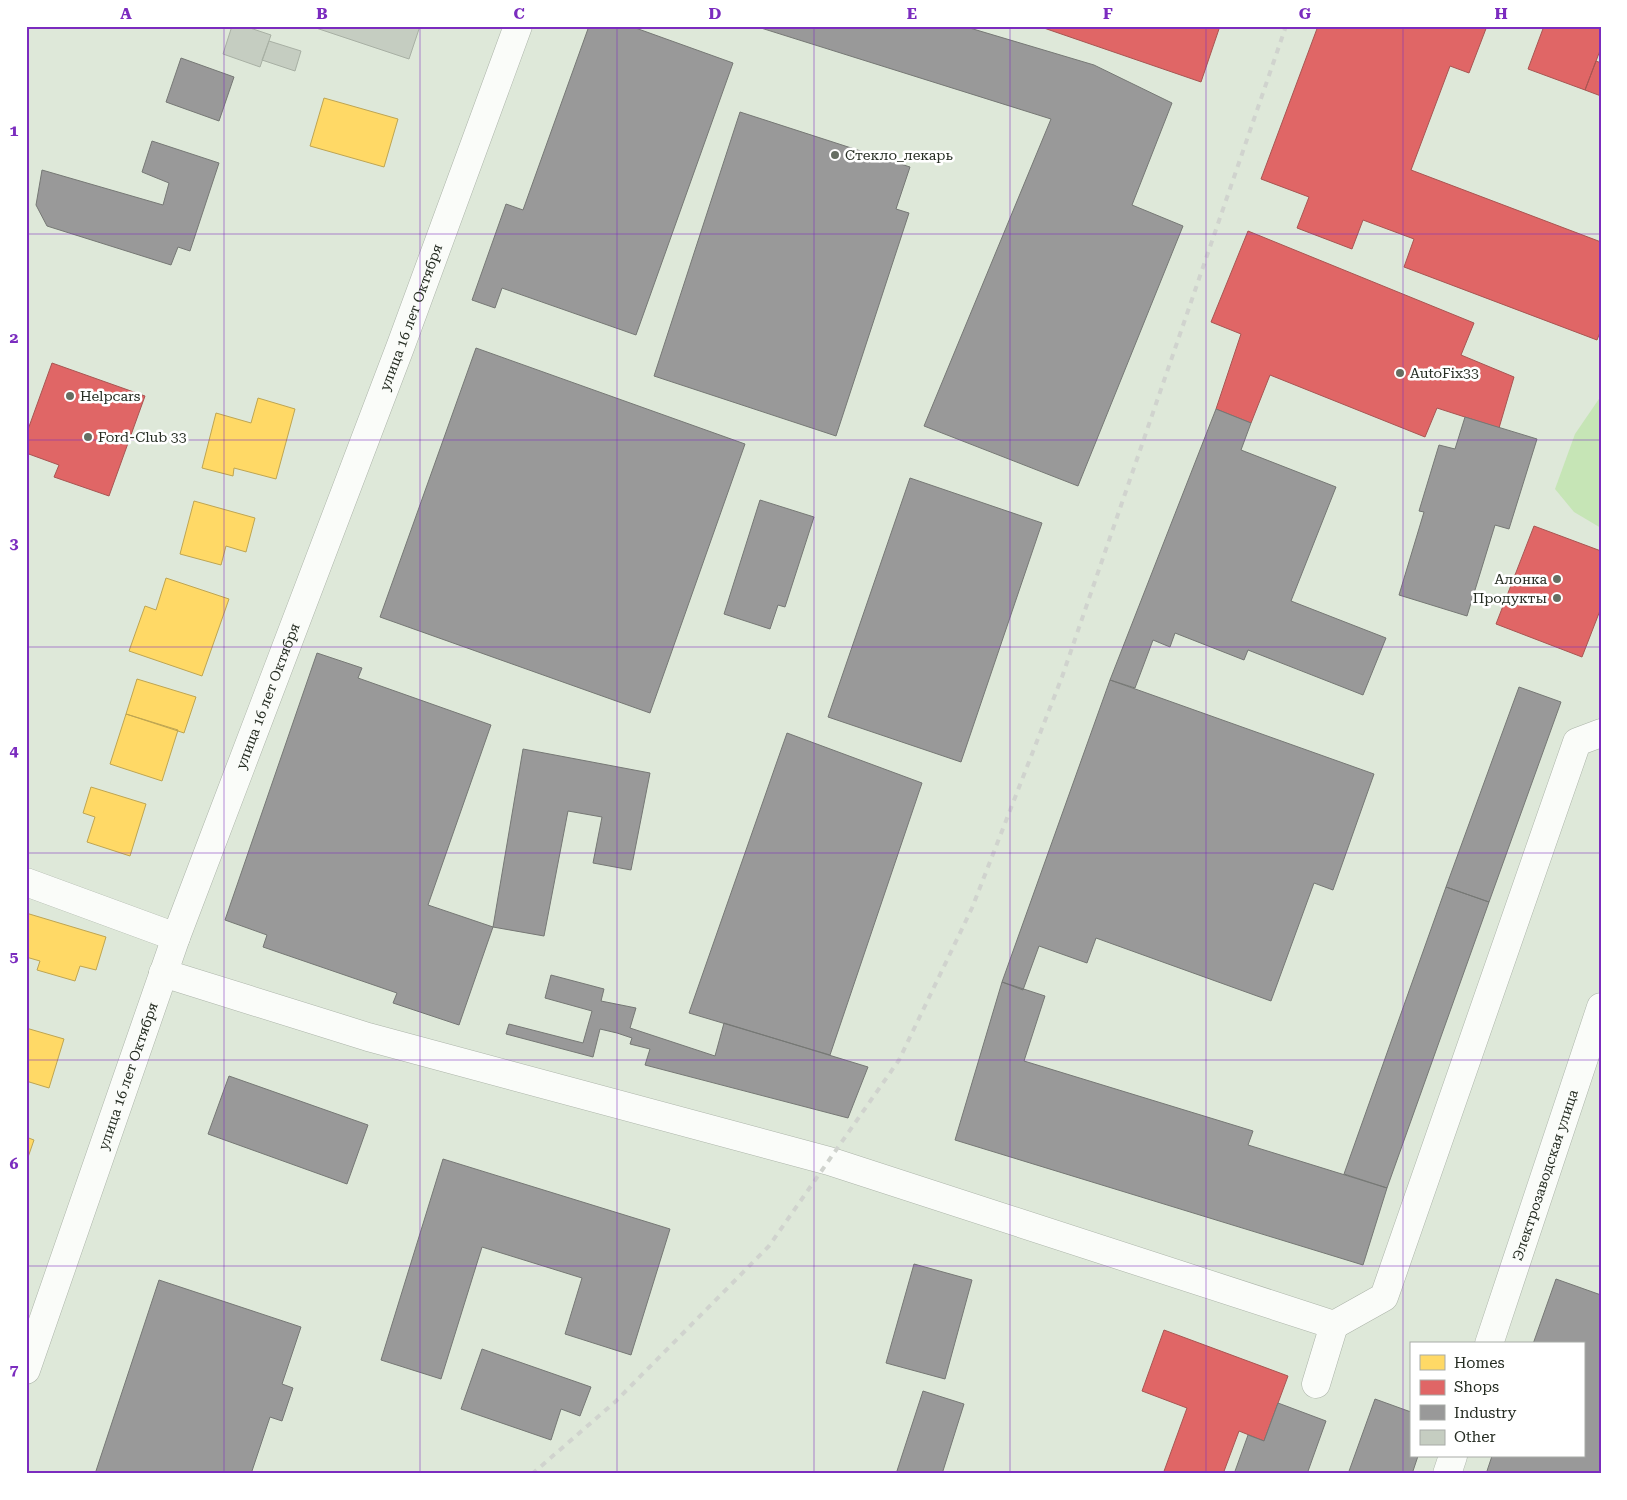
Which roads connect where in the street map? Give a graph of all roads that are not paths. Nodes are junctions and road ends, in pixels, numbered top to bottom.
1 (518, 26) edge
2 (1601, 733) edge
3 (26, 882) edge
4 (176, 937) junction
5 (163, 973) junction
6 (1601, 1007) edge
7 (1334, 1325) junction
8 (1490, 1342) edge
9 (26, 1370) edge
10 (1316, 1384) dead end
11 (1452, 1458) edge
12 (1447, 1474) edge

1 - 4 street, улица 16 лет Октября
2 - 7 street
3 - 4 street
4 - 5 street, улица 16 лет Октября
5 - 7 street
5 - 9 street, улица 16 лет Октября
6 - 8 street, Электрозаводская улица
7 - 10 street
11 - 12 street

